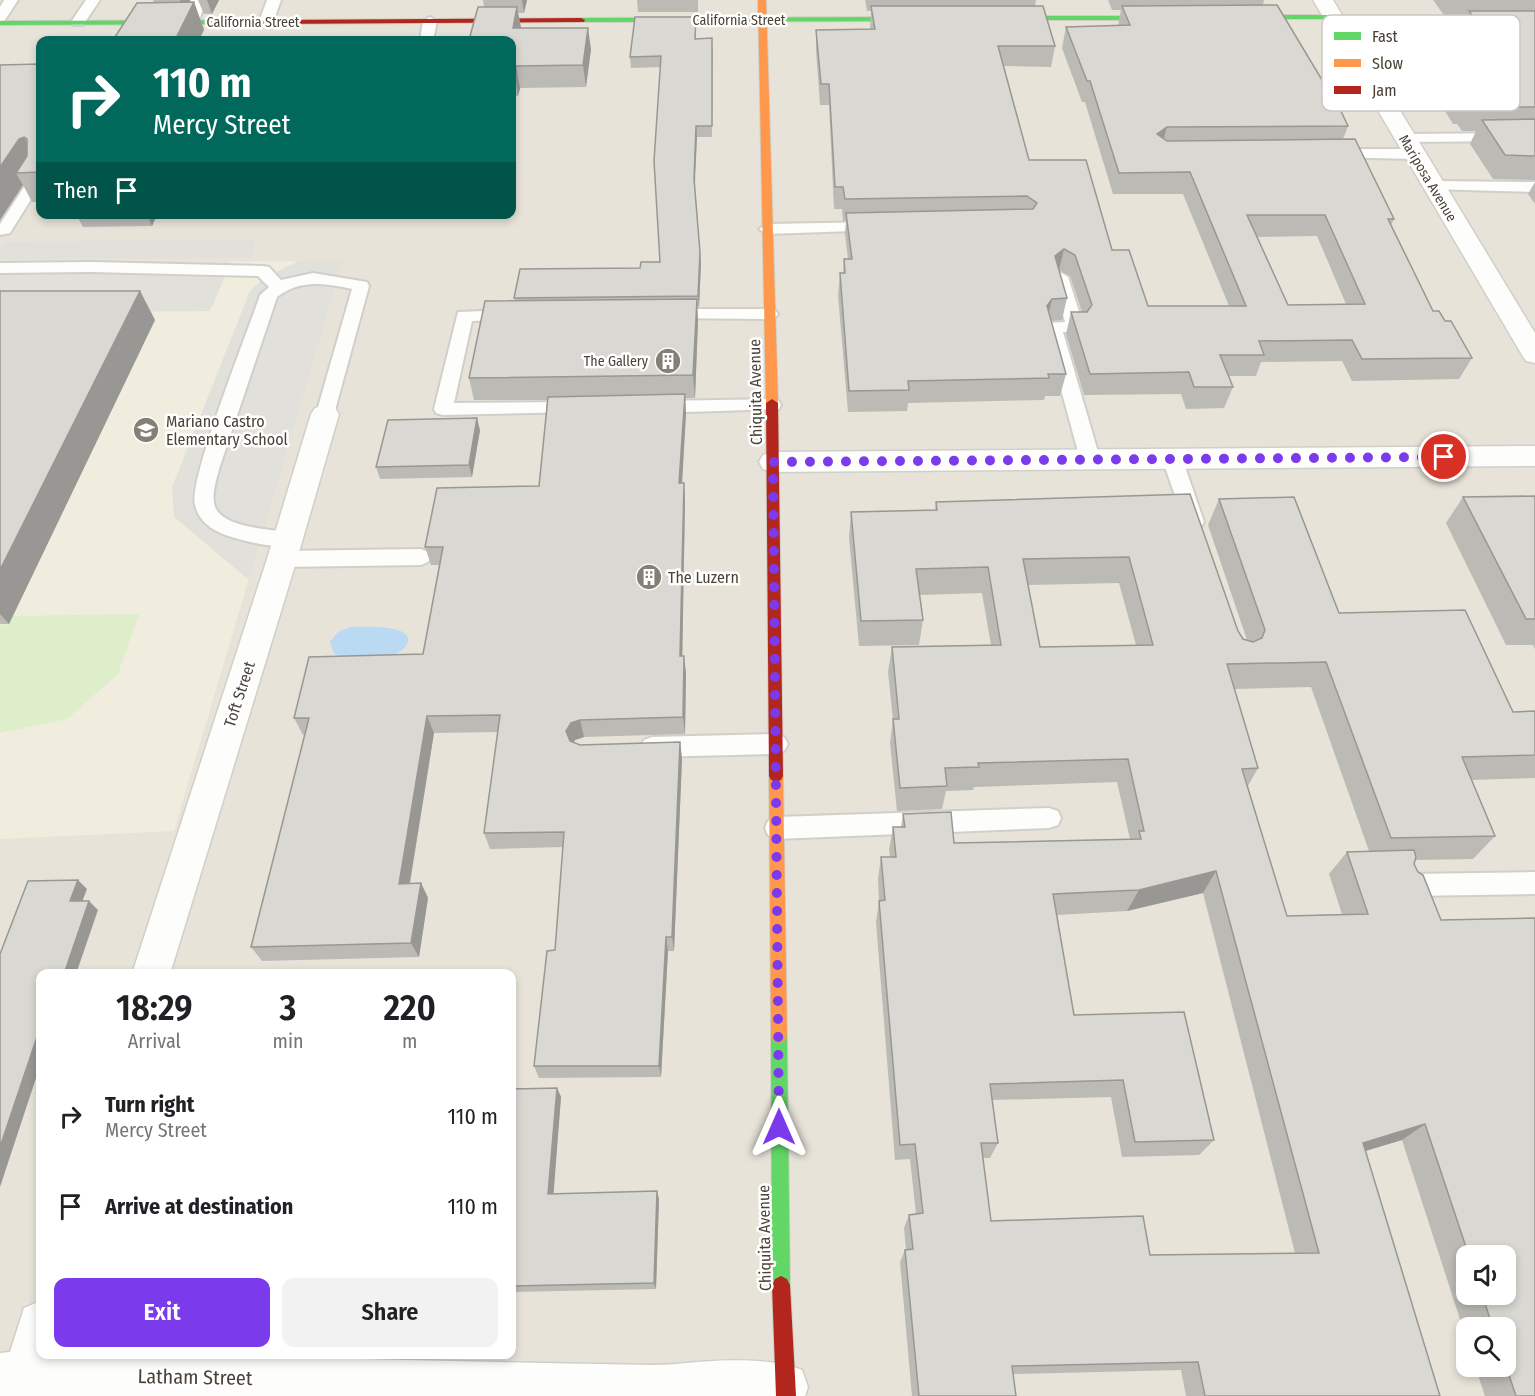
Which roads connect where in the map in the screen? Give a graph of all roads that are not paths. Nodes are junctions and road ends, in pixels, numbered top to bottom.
1 (11, 0) edge
2 (93, 0) edge
3 (198, 0) edge
4 (274, 0) edge
5 (762, 0) edge
6 (1328, 9) edge
7 (1364, 10) dead end
8 (1344, 15) edge
9 (0, 17) edge
10 (1184, 18) edge
11 (1231, 18) edge
12 (926, 19) edge
13 (985, 19) edge
14 (762, 20) junction
15 (430, 21) junction
16 (78, 22) junction
17 (138, 22) junction
18 (192, 22) junction
19 (266, 22) junction
20 (0, 23) edge
21 (127, 36) edge
22 (427, 36) edge
23 (1388, 111) edge
24 (1535, 137) edge
25 (1409, 146) junction
26 (1322, 154) edge
27 (36, 179) edge
28 (1434, 186) junction
29 (1535, 187) edge
30 (895, 227) edge
31 (0, 230) edge
32 (767, 230) junction
33 (0, 268) edge
34 (1060, 277) edge
35 (278, 286) junction
36 (653, 314) edge
37 (769, 314) junction
38 (535, 315) edge
39 (1535, 355) edge
40 (772, 405) junction
41 (640, 407) edge
42 (594, 408) edge
43 (325, 414) joint
44 (1535, 456) edge
45 (1172, 458) junction
46 (1090, 459) junction
47 (773, 462) junction
48 (1202, 546) edge
49 (285, 549) junction
50 (422, 557) dead end
51 (776, 744) junction
52 (629, 748) edge
53 (1048, 818) dead end
54 (777, 828) junction
55 (1535, 884) edge
56 (1409, 885) edge
57 (153, 969) edge
58 (36, 1331) edge
59 (13, 1374) edge
60 (785, 1392) edge

1 - 9 lane
2 - 16 lane
3 - 18 lane
4 - 19 lane
5 - 14 main road, Chiquita Avenue
6 - 7 main road
6 - 8 main road
6 - 11 main road
10 - 13 main road
12 - 14 main road, California Street
14 - 15 main road, California Street
14 - 32 main road, Chiquita Avenue
15 - 19 main road, California Street
15 - 22 lane
16 - 17 main road, California Street
16 - 20 main road, California Street
17 - 18 main road, California Street
17 - 21 lane
18 - 19 main road, California Street
23 - 25 street, Mariposa Avenue
24 - 25 lane
25 - 26 lane
25 - 28 street, Mariposa Avenue
27 - 31 lane
28 - 29 lane
28 - 39 street, Mariposa Avenue
30 - 32 lane
32 - 37 main road, Chiquita Avenue
33 - 35 lane
34 - 46 lane
35 - 43 lane
35 - 49 lane
36 - 37 lane
37 - 40 main road, Chiquita Avenue
38 - 42 lane
40 - 41 lane
40 - 47 main road, Chiquita Avenue
43 - 49 street, Toft Street
44 - 45 street
45 - 46 street
45 - 48 lane
46 - 47 street
47 - 51 main road, Chiquita Avenue
49 - 50 lane
49 - 57 street, Toft Street
51 - 52 lane
51 - 54 main road, Chiquita Avenue
53 - 54 lane
54 - 60 main road, Chiquita Avenue
55 - 56 lane
58 - 59 street
59 - 60 street, Latham Street

